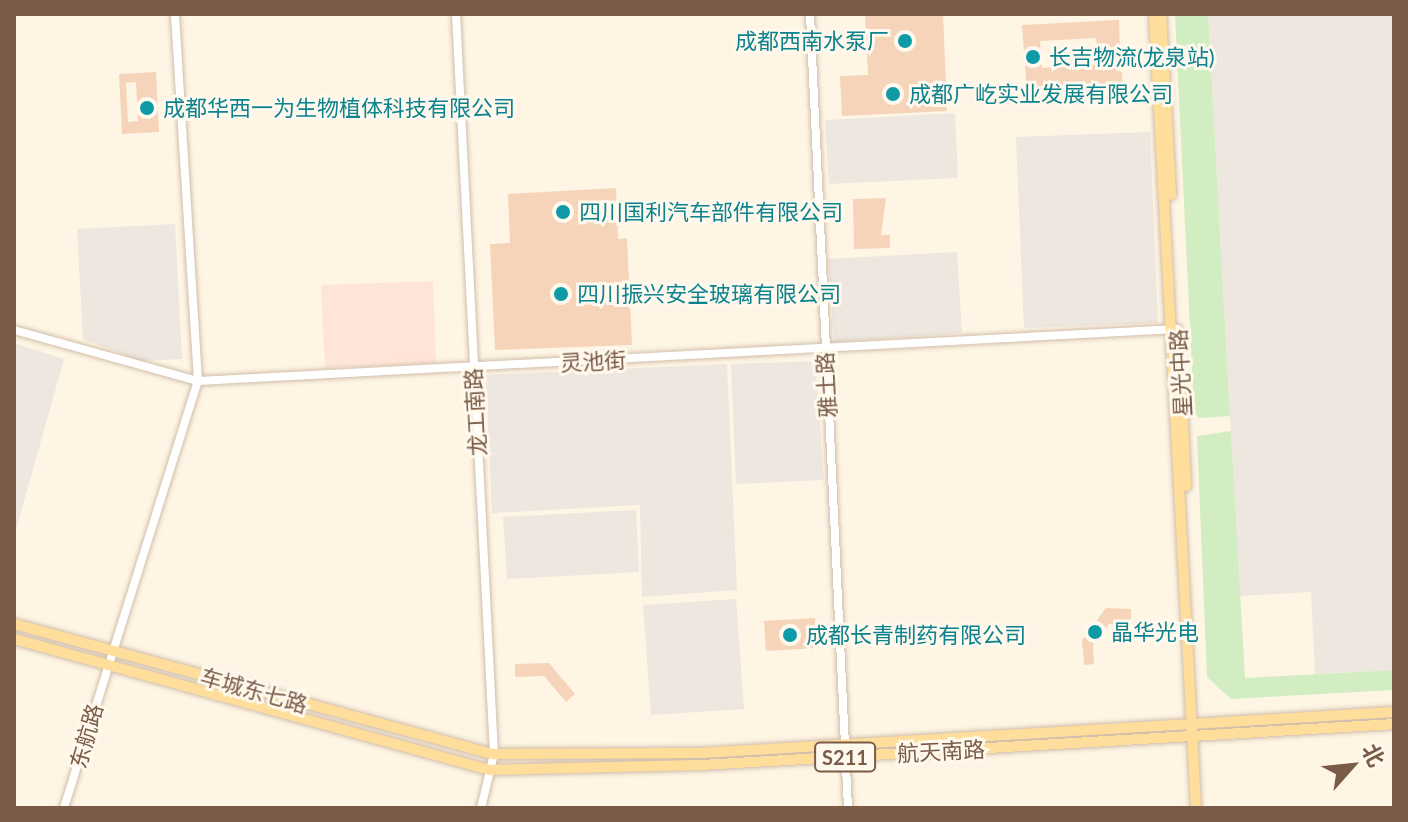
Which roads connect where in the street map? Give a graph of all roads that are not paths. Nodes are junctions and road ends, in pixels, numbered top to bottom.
1 (175, 14) edge
2 (456, 14) edge
3 (810, 14) edge
4 (1154, 14) edge
5 (1161, 14) edge
6 (14, 330) edge
7 (1174, 330) junction
8 (824, 350) junction
9 (473, 367) junction
10 (198, 381) junction
11 (14, 624) edge
12 (14, 639) edge
13 (112, 650) junction
14 (107, 664) junction
15 (1394, 712) edge
16 (1195, 720) junction
17 (1394, 724) edge
18 (1195, 733) junction
19 (846, 751) junction
20 (494, 754) junction
21 (491, 770) junction
22 (64, 808) edge
23 (481, 808) edge
24 (848, 808) edge
25 (1199, 808) edge

1 - 10 street
2 - 9 street, 龙工南路
3 - 8 street, 雅土路
4 - 7 main road, 星光中路
5 - 7 main road, 星光中路
6 - 10 street, 灵池街
7 - 8 street, 灵池街
7 - 16 main road, 星光中路
8 - 9 street, 灵池街
8 - 19 street, 雅土路
9 - 10 street, 灵池街
9 - 20 street, 龙工南路
10 - 13 street, 东航路
11 - 13 main road, 车城东七路
12 - 14 main road, 车城东七路
13 - 14 street, 东航路
13 - 20 main road, 车城东七路
14 - 21 main road, 车城东七路
14 - 22 street, 东航路
15 - 16 main road, S211
16 - 18 main road, 星光中路
16 - 19 main road, 航天南路 / S211
17 - 18 main road, S211
18 - 19 main road, 航天南路 / S211
18 - 25 main road, 星光中路
19 - 20 main road, 航天南路 / S211
19 - 21 main road, 航天南路 / S211
19 - 24 street, 雅土路
20 - 21 street, 龙工南路
21 - 23 street, 龙工南路

